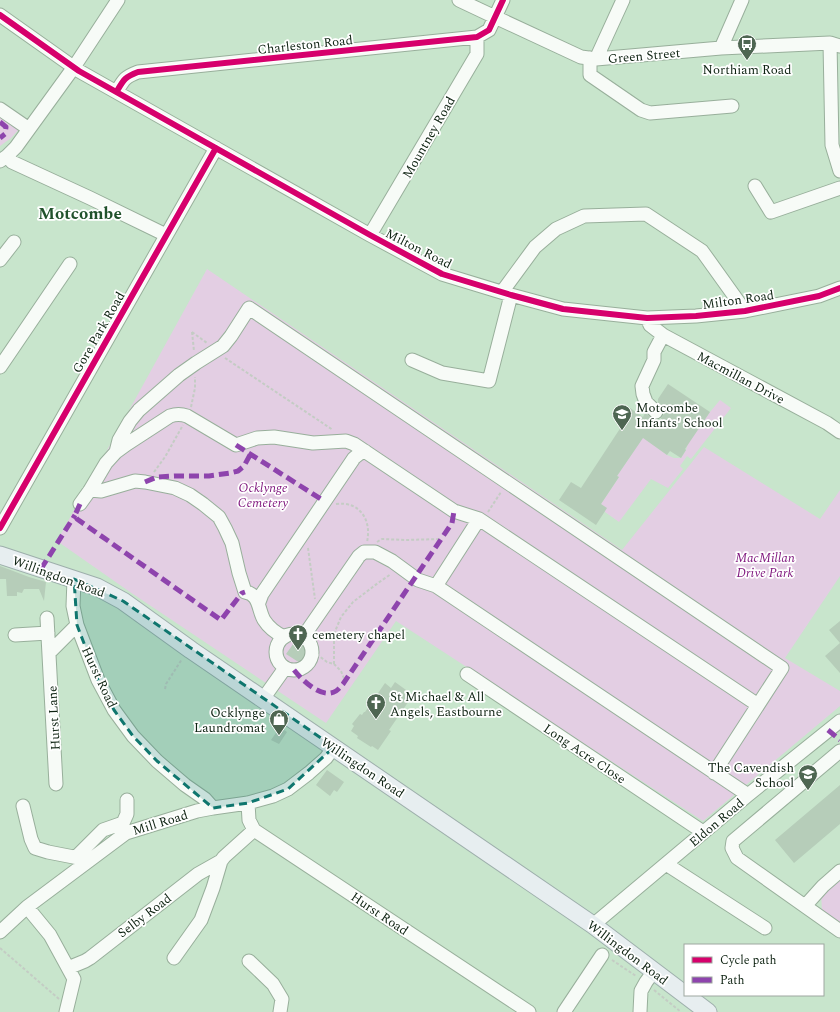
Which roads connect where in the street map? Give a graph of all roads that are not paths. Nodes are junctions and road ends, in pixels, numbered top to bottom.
1 (118, 0) edge
2 (459, 0) edge
3 (503, 0) edge
4 (623, 0) edge
5 (742, 0) edge
6 (0, 15) edge
7 (495, 18) junction
8 (477, 37) junction
9 (835, 45) edge
10 (721, 48) junction
11 (593, 59) junction
12 (74, 67) junction
13 (116, 92) junction
14 (836, 98) edge
15 (732, 106) dead end
16 (0, 109) edge
17 (29, 129) junction
18 (216, 148) junction
19 (3, 158) edge
20 (840, 171) edge
21 (755, 186) dead end
22 (840, 188) edge
23 (166, 235) junction
24 (370, 235) junction
25 (14, 242) dead end
26 (0, 260) edge
27 (70, 264) dead end
28 (840, 288) edge
29 (507, 294) junction
30 (745, 311) junction
31 (647, 318) junction
32 (663, 335) junction
33 (412, 360) dead end
34 (0, 367) edge
35 (656, 412) dead end
36 (840, 432) edge
37 (365, 451) junction
38 (116, 452) junction
39 (90, 490) junction
40 (80, 504) dead end
41 (479, 519) junction
42 (0, 528) edge
43 (0, 555) edge
44 (74, 579) junction
45 (436, 586) junction
46 (259, 602) junction
47 (47, 618) dead end
48 (77, 625) junction
49 (48, 633) junction
50 (15, 635) dead end
51 (284, 637) junction
52 (307, 641) junction
53 (49, 653) junction
54 (285, 668) junction
55 (468, 674) dead end
56 (263, 699) junction
57 (758, 705) junction
58 (840, 721) edge
59 (334, 747) junction
60 (840, 751) edge
61 (714, 773) junction
62 (56, 784) dead end
63 (748, 795) junction
64 (127, 800) dead end
65 (248, 803) junction
66 (23, 806) dead end
67 (213, 808) junction
68 (254, 830) junction
69 (703, 832) junction
70 (76, 858) junction
71 (223, 859) junction
72 (89, 860) junction
73 (666, 864) junction
74 (840, 871) edge
75 (805, 906) junction
76 (27, 907) junction
77 (593, 925) junction
78 (765, 928) dead end
79 (840, 931) edge
80 (0, 932) edge
81 (602, 955) dead end
82 (174, 958) dead end
83 (249, 960) dead end
84 (68, 968) junction
85 (654, 971) junction
86 (684, 994) edge
87 (687, 996) edge
88 (67, 1009) edge
89 (280, 1012) edge
90 (529, 1012) edge
91 (564, 1012) edge
92 (640, 1012) edge
93 (708, 1012) edge

1 - 12 street
2 - 7 street, Green Street
3 - 7 street
4 - 11 street
5 - 10 street
6 - 12 street, Milton Road
7 - 8 street
7 - 11 street, Green Street
8 - 13 street, Charleston Road
8 - 24 street, Mountney Road
9 - 10 street, Green Street
9 - 14 street
10 - 11 street, Green Street
11 - 15 street
12 - 13 street, Milton Road
12 - 17 street
13 - 18 street, Milton Road
14 - 20 street
16 - 17 street
17 - 19 street
18 - 23 street, Gore Park Road
18 - 24 street, Milton Road
19 - 23 street
21 - 22 street
23 - 42 street, Gore Park Road
24 - 29 street, Milton Road
25 - 26 street
27 - 34 street
28 - 30 street, Milton Road
29 - 30 street
29 - 31 street, Milton Road
29 - 33 street
30 - 31 street, Milton Road
31 - 32 street, Macmillan Drive
32 - 35 street
32 - 36 street, Macmillan Drive
37 - 38 street
37 - 41 street
37 - 46 street
38 - 39 street
38 - 57 street
39 - 40 street
39 - 46 street
41 - 45 street
41 - 57 street
43 - 44 main road, Willingdon Road
44 - 48 street, Hurst Road
44 - 56 main road, Willingdon Road
45 - 52 street
45 - 61 street
46 - 51 street
47 - 49 street, Hurst Lane
48 - 53 street
48 - 67 street, Hurst Road
49 - 50 street
49 - 53 street, Hurst Lane
51 - 52 street
51 - 54 street
52 - 54 street
53 - 62 street, Hurst Lane
54 - 56 street
55 - 69 street, Long Acre Close
56 - 59 main road, Willingdon Road
57 - 61 street
58 - 63 street, Eldon Road
59 - 65 street, Mill Road
59 - 77 main road, Willingdon Road
60 - 75 street
61 - 63 street
63 - 69 street, Eldon Road
64 - 70 street
65 - 67 street, Mill Road
65 - 68 street
66 - 70 street
67 - 72 street, Mill Road
68 - 71 street, Selby Road
68 - 90 street, Hurst Road
69 - 73 street, Eldon Road
70 - 72 street
71 - 82 street
71 - 84 street, Selby Road
72 - 76 street, Mill Road
73 - 77 street, Eldon Road
73 - 78 street
74 - 75 street
75 - 79 street
76 - 80 street, Mill Road
76 - 84 street
77 - 85 main road, Willingdon Road
81 - 91 street
83 - 89 street
84 - 88 street
85 - 86 main road, Willingdon Road
85 - 92 street
87 - 93 main road, Willingdon Road

